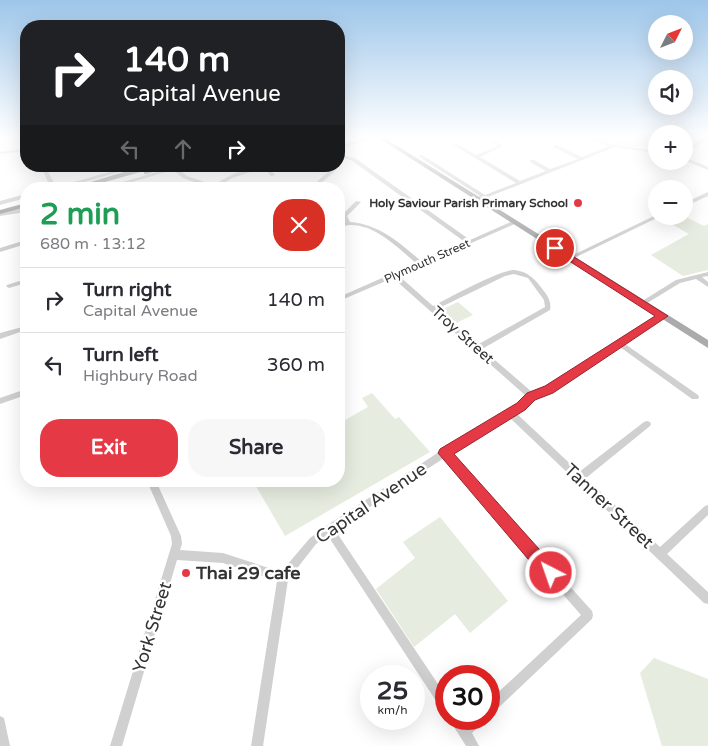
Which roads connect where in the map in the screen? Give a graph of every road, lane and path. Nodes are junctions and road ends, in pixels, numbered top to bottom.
1 (124, 172) edge
2 (132, 172) edge
3 (143, 172) edge
4 (155, 172) edge
5 (178, 172) edge
6 (245, 172) edge
7 (271, 172) edge
8 (332, 172) edge
9 (371, 172) edge
10 (438, 172) edge
11 (443, 172) edge
12 (501, 172) edge
13 (548, 172) edge
14 (274, 175) dead end
15 (110, 178) junction
16 (90, 182) edge
17 (96, 182) edge
18 (101, 182) edge
19 (124, 182) edge
20 (199, 182) edge
21 (224, 182) edge
22 (320, 182) edge
23 (520, 183) junction
24 (707, 195) edge
25 (481, 198) junction
26 (20, 200) edge
27 (693, 201) edge
28 (358, 202) dead end
29 (20, 204) edge
30 (20, 206) edge
31 (502, 208) dead end
32 (20, 210) edge
33 (2, 211) edge
34 (345, 215) edge
35 (345, 218) edge
36 (648, 221) edge
37 (347, 222) joint
38 (515, 222) junction
39 (469, 242) junction
40 (20, 244) edge
41 (0, 250) edge
42 (570, 258) junction
43 (420, 263) junction
44 (708, 274) edge
45 (394, 275) junction
46 (696, 276) junction
47 (20, 283) edge
48 (708, 285) edge
49 (10, 286) dead end
50 (345, 296) edge
51 (642, 303) junction
52 (549, 306) junction
53 (557, 308) dead end
54 (432, 309) junction
55 (663, 316) junction
56 (20, 330) edge
57 (0, 336) edge
58 (620, 344) junction
59 (708, 345) edge
60 (477, 348) junction
61 (20, 394) edge
62 (531, 396) junction
63 (695, 397) dead end
64 (0, 401) edge
65 (510, 413) junction
66 (647, 424) dead end
67 (445, 453) junction
68 (579, 478) junction
69 (154, 487) edge
70 (708, 509) edge
71 (329, 529) junction
72 (660, 554) junction
73 (174, 555) junction
74 (283, 578) junction
75 (708, 599) edge
76 (435, 689) edge
77 (500, 699) edge
78 (0, 722) edge
79 (464, 732) edge
80 (4, 746) edge
81 (116, 746) edge
82 (257, 746) edge
83 (472, 746) edge

1 - 15 street
2 - 15 highway
3 - 15 highway
4 - 19 street
5 - 20 street
6 - 21 street
7 - 14 street
8 - 22 street
9 - 39 street
10 - 25 main road
11 - 25 street
12 - 23 street
13 - 23 street
15 - 16 street
15 - 17 highway
15 - 18 highway
23 - 25 street
24 - 27 street
25 - 31 street
25 - 38 main road
26 - 33 street
28 - 34 street
29 - 33 highway
30 - 33 highway
32 - 33 street
35 - 37 street
36 - 42 street
37 - 43 street
38 - 39 street, Plymouth Street
38 - 42 main road
39 - 43 street, Plymouth Street
40 - 41 street
42 - 51 main road
43 - 45 street, Plymouth Street
44 - 46 street
45 - 50 street, Plymouth Street
45 - 54 street, Troy Street
46 - 48 street
46 - 51 street
47 - 49 street
51 - 55 main road
52 - 53 street
52 - 54 street
52 - 60 street
54 - 60 street, Troy Street
55 - 58 street, Capital Avenue
55 - 59 main road
56 - 57 street
58 - 62 street, Capital Avenue
58 - 63 street
60 - 62 street, Troy Street
61 - 64 street
62 - 65 street, Capital Avenue
65 - 67 street, Capital Avenue
65 - 68 street, Tanner Street
66 - 68 street
67 - 71 street, Capital Avenue
67 - 77 street
68 - 72 street, Tanner Street
69 - 73 street, York Street
70 - 72 street
71 - 74 street, Capital Avenue
71 - 76 street
72 - 75 street, Tanner Street
73 - 74 street
73 - 81 street, York Street
74 - 82 street, Capital Avenue
78 - 80 street
79 - 83 street

